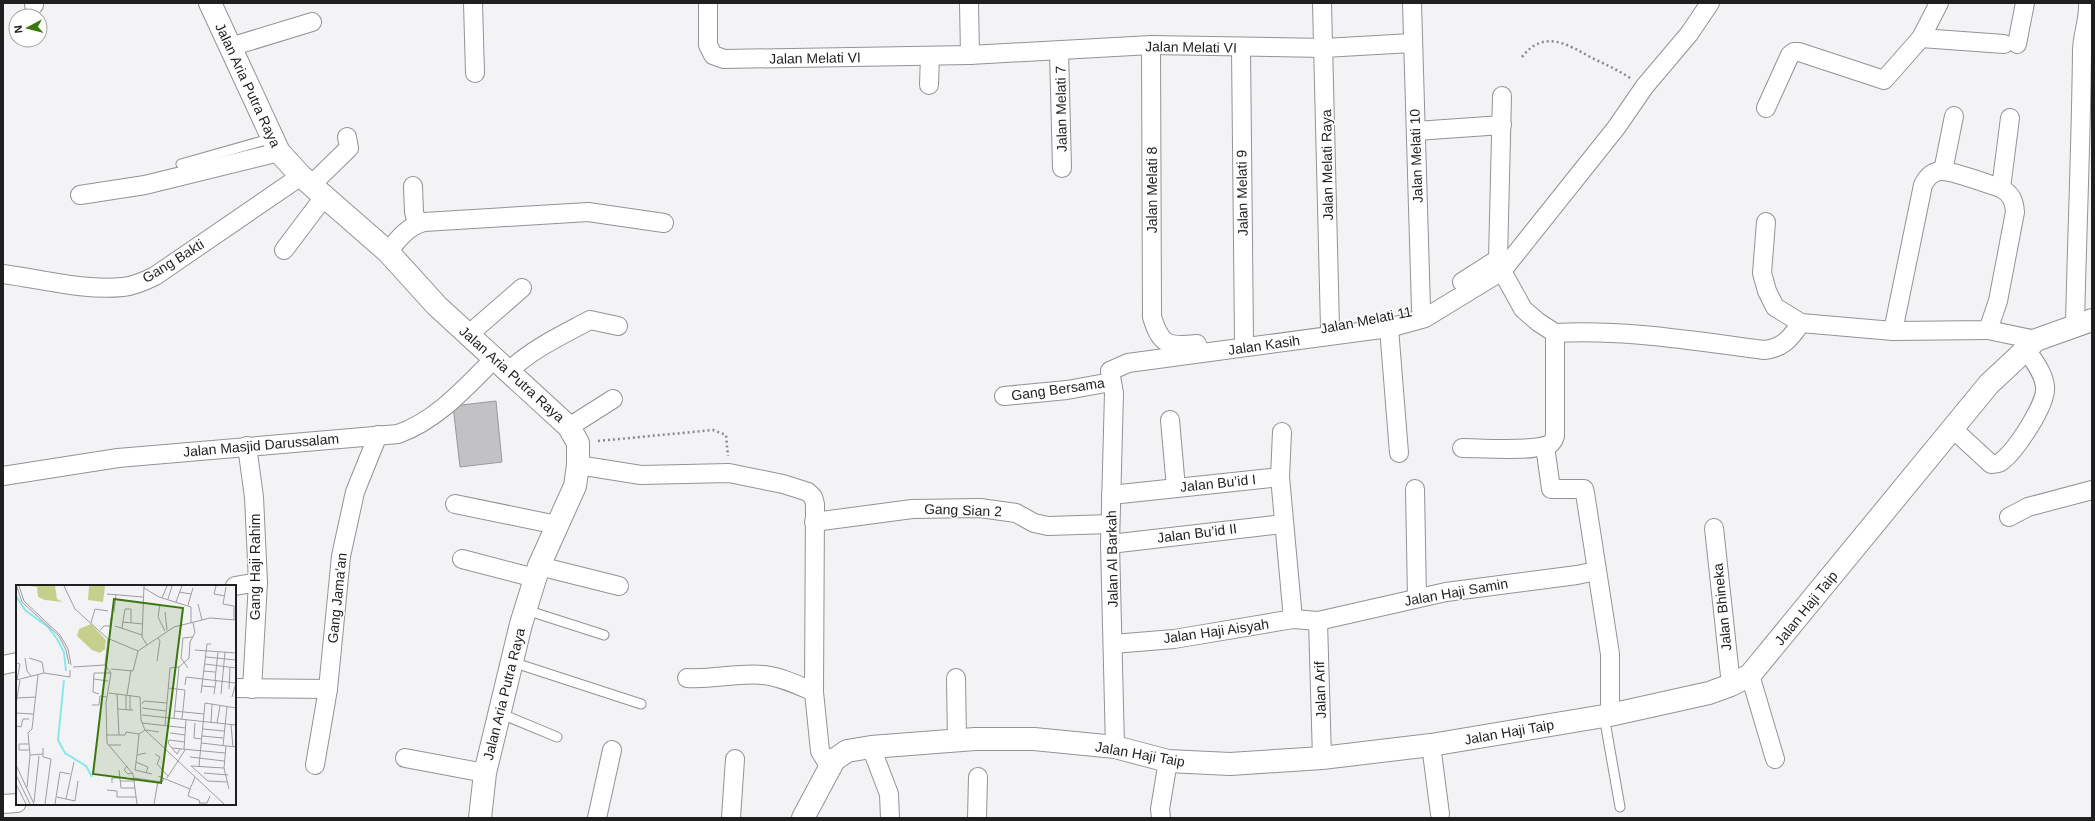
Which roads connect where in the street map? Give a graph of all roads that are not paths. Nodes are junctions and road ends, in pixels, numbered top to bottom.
1 (210, 3) edge
2 (473, 3) edge
3 (708, 3) edge
4 (969, 3) edge
5 (1322, 3) edge
6 (1412, 3) edge
7 (1710, 3) edge
8 (1939, 3) edge
9 (2025, 3) edge
10 (2088, 3) edge
11 (312, 22) dead end
12 (1921, 38) junction
13 (1412, 43) junction
14 (1151, 45) junction
15 (2087, 45) edge
16 (230, 46) junction
17 (1241, 48) junction
18 (1324, 48) junction
19 (1059, 51) junction
20 (970, 55) junction
21 (930, 56) junction
22 (475, 73) dead end
23 (929, 85) dead end
24 (1502, 96) dead end
25 (1766, 108) dead end
26 (1954, 116) dead end
27 (2010, 118) dead end
28 (1502, 125) junction
29 (1416, 130) junction
30 (347, 137) dead end
31 (276, 145) junction
32 (181, 164) dead end
33 (1062, 168) dead end
34 (1943, 171) junction
35 (312, 186) junction
36 (413, 186) dead end
37 (2001, 188) junction
38 (80, 195) dead end
39 (1766, 222) dead end
40 (417, 223) junction
41 (664, 223) dead end
42 (284, 250) dead end
43 (388, 252) junction
44 (1502, 271) junction
45 (3, 274) edge
46 (522, 288) dead end
47 (1421, 309) junction
48 (2083, 323) edge
49 (1800, 324) junction
50 (618, 326) dead end
51 (1330, 328) junction
52 (1389, 328) junction
53 (1988, 330) junction
54 (1893, 331) junction
55 (1555, 333) junction
56 (1157, 334) joint
57 (468, 335) junction
58 (1244, 339) junction
59 (2031, 344) junction
60 (501, 365) junction
61 (1110, 376) junction
62 (1004, 396) dead end
63 (613, 399) dead end
64 (1170, 420) dead end
65 (1953, 428) junction
66 (1282, 432) dead end
67 (378, 435) junction
68 (573, 435) junction
69 (247, 446) junction
70 (1545, 446) junction
71 (1462, 448) dead end
72 (1399, 453) dead end
73 (578, 465) junction
74 (3, 476) edge
75 (1280, 477) junction
76 (1176, 488) junction
77 (1415, 489) dead end
78 (2092, 490) edge
79 (1111, 495) junction
80 (455, 504) dead end
81 (2009, 517) dead end
82 (814, 522) junction
83 (1110, 524) junction
84 (1284, 524) junction
85 (557, 525) junction
86 (1714, 528) dead end
87 (1110, 544) junction
88 (462, 559) dead end
89 (1596, 571) junction
90 (537, 572) junction
91 (258, 582) junction
92 (236, 586) edge
93 (619, 586) dead end
94 (1417, 598) junction
95 (526, 610) junction
96 (1294, 619) junction
97 (1318, 621) junction
98 (604, 635) dead end
99 (1113, 644) junction
100 (16, 662) edge
101 (512, 662) junction
102 (3, 665) edge
103 (1750, 675) junction
104 (687, 678) dead end
105 (956, 678) dead end
106 (1731, 685) junction
107 (244, 689) edge
108 (328, 689) junction
109 (814, 692) junction
110 (641, 704) dead end
111 (500, 714) junction
112 (1607, 715) junction
113 (557, 737) dead end
114 (958, 740) junction
115 (1431, 745) junction
116 (871, 747) junction
117 (1115, 747) junction
118 (612, 750) dead end
119 (405, 758) dead end
120 (1322, 758) junction
121 (735, 759) dead end
122 (1775, 759) dead end
123 (1168, 761) junction
124 (314, 765) dead end
125 (829, 766) junction
126 (485, 773) junction
127 (978, 777) dead end
128 (16, 803) edge
129 (3, 804) edge
130 (1620, 807) dead end
131 (1440, 814) dead end
132 (480, 818) edge
133 (598, 818) edge
134 (731, 818) edge
135 (803, 818) edge
136 (890, 818) edge
137 (977, 818) edge
138 (1161, 818) edge

1 - 16 street, Jalan Aria Putra Raya
2 - 22 street
3 - 21 street, Jalan Melati VI
4 - 20 street
5 - 18 street, Jalan Melati Raya
6 - 13 street, Jalan Melati 10
7 - 44 street
8 - 12 street
9 - 12 street
10 - 15 street
11 - 16 street
12 - 25 street
13 - 18 street, Jalan Melati VI
13 - 29 street, Jalan Melati 10
14 - 17 street, Jalan Melati VI
14 - 19 street, Jalan Melati VI
14 - 56 street, Jalan Melati 8
15 - 48 street
16 - 31 street, Jalan Aria Putra Raya
17 - 18 street, Jalan Melati VI
17 - 58 street, Jalan Melati 9
18 - 51 street, Jalan Melati Raya
19 - 20 street, Jalan Melati VI
19 - 33 street, Jalan Melati 7
20 - 21 street, Jalan Melati VI
21 - 23 street
24 - 28 street, Jalan Melati 11
26 - 34 street
27 - 37 street
28 - 29 street
28 - 47 street, Jalan Melati 11
29 - 47 street, Jalan Melati 10
30 - 35 street
31 - 32 lane
31 - 35 street, Jalan Aria Putra Raya
31 - 38 street
34 - 37 street
34 - 54 street
35 - 42 street
35 - 43 street, Jalan Aria Putra Raya
35 - 45 street, Gang Bakti
36 - 40 street
37 - 53 street
39 - 49 street
40 - 41 street
40 - 43 street
43 - 57 street, Jalan Aria Putra Raya
44 - 52 street, Jalan Kasih
44 - 55 street
46 - 57 street
47 - 51 street, Jalan Melati 11
48 - 59 street, Jalan Haji Taip
49 - 54 street
49 - 55 street
50 - 60 street, Jalan Masjid Darussalam
51 - 58 street, Jalan Melati 11
52 - 61 street, Jalan Kasih
52 - 72 street
53 - 54 street
53 - 59 street
55 - 70 street
56 - 58 street, Jalan Melati 11
57 - 60 street, Jalan Aria Putra Raya
59 - 65 street, Jalan Haji Taip
59 - 65 street
60 - 67 street, Jalan Masjid Darussalam
60 - 68 street, Jalan Aria Putra Raya
61 - 62 street, Gang Bersama
61 - 79 street, Jalan Al Barkah
63 - 68 street
64 - 76 street
65 - 103 street, Jalan Haji Taip
66 - 75 street
67 - 69 street, Jalan Masjid Darussalam
67 - 108 street, Gang Jama’an
68 - 73 street, Jalan Aria Putra Raya
69 - 74 street, Jalan Masjid Darussalam
69 - 91 street, Gang Haji Rahim
70 - 71 street
70 - 89 street
73 - 82 street
73 - 85 street, Jalan Aria Putra Raya
75 - 76 street, Jalan Bu’id I
75 - 84 street
76 - 79 street, Jalan Bu’id I
77 - 94 street
78 - 81 street
79 - 83 street, Jalan Al Barkah
80 - 85 street
82 - 83 street, Gang Sian 2
82 - 109 street
83 - 87 street, Jalan Al Barkah
84 - 87 street, Jalan Bu’id II
84 - 96 street
85 - 90 street, Jalan Aria Putra Raya
86 - 106 street, Jalan Bhineka
87 - 99 street, Jalan Al Barkah
88 - 90 street
89 - 94 street, Jalan Haji Samin
89 - 112 street
90 - 93 street
90 - 95 street, Jalan Aria Putra Raya
91 - 92 street
91 - 107 street, Gang Haji Rahim
94 - 97 street, Jalan Haji Samin
95 - 98 lane
95 - 101 street, Jalan Aria Putra Raya
96 - 97 street, Jalan Haji Aisyah
96 - 99 street, Jalan Haji Aisyah
97 - 120 street, Jalan Arif
99 - 117 street, Jalan Al Barkah
100 - 102 street
101 - 110 lane
101 - 111 street, Jalan Aria Putra Raya
103 - 106 street, Jalan Haji Taip
103 - 122 street
104 - 109 street
105 - 114 street
106 - 112 street, Jalan Haji Taip
107 - 108 street
108 - 124 street, Gang Jama’an
109 - 125 street
111 - 113 lane
111 - 126 street, Jalan Aria Putra Raya
112 - 115 street, Jalan Haji Taip
112 - 130 lane
114 - 116 street, Jalan Haji Taip
114 - 117 street, Jalan Haji Taip
115 - 120 street, Jalan Haji Taip
115 - 131 street
116 - 125 street, Jalan Haji Taip
116 - 136 street
117 - 123 street, Jalan Haji Taip
118 - 133 street
119 - 126 street
120 - 123 street, Jalan Haji Taip
121 - 134 street
123 - 138 street
125 - 135 street, Jalan Haji Taip
126 - 132 street, Jalan Aria Putra Raya
127 - 137 street
128 - 129 street

